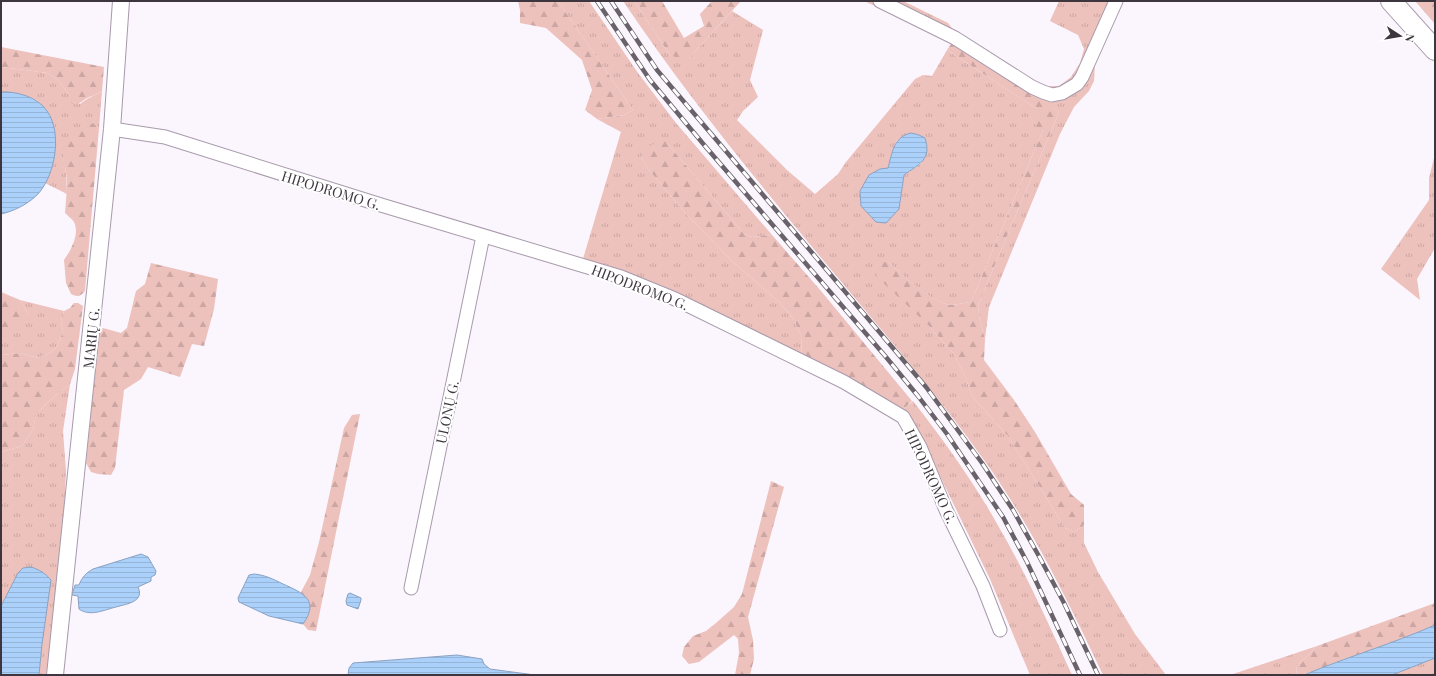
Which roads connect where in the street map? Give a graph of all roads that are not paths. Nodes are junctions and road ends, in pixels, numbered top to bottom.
1 (121, 1) edge
2 (880, 1) edge
3 (1116, 1) edge
4 (1391, 1) edge
5 (1435, 50) edge
6 (112, 129) junction
7 (483, 236) junction
8 (411, 588) dead end
9 (1000, 630) dead end
10 (55, 675) edge

1 - 6 street, MARIŲ G.
2 - 3 street
4 - 5 main road
6 - 7 street, HIPODROMO G.
6 - 10 street, MARIŲ G.
7 - 8 street, ULONŲ G.
7 - 9 street, HIPODROMO G.

